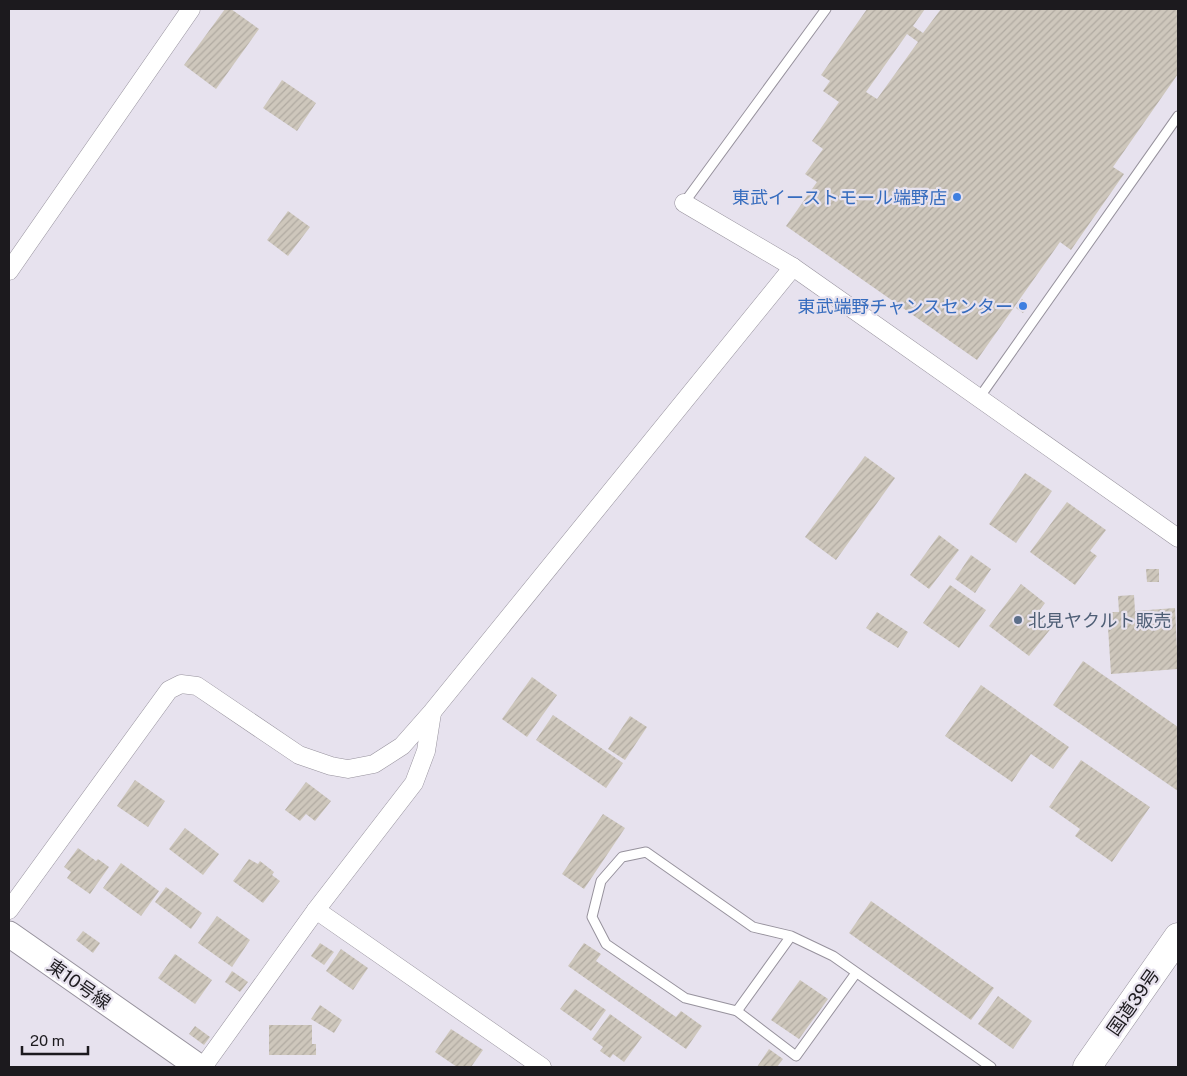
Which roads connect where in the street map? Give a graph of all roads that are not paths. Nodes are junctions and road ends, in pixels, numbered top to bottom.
1 (191, 9) edge
2 (826, 9) edge
3 (1178, 116) edge
4 (684, 203) joint
5 (793, 267) junction
6 (9, 272) edge
7 (979, 398) junction
8 (1178, 538) edge
9 (432, 712) junction
10 (9, 910) edge
11 (316, 910) junction
12 (9, 934) edge
13 (791, 936) junction
14 (1178, 937) edge
15 (856, 973) junction
16 (737, 1011) junction
17 (533, 1065) edge
18 (199, 1067) edge
19 (203, 1067) edge
20 (991, 1067) edge
21 (1087, 1067) edge

1 - 6 street
2 - 4 lane
3 - 7 lane
4 - 5 street
5 - 7 street
5 - 9 street
7 - 8 street
9 - 10 street
9 - 11 street
11 - 17 street
11 - 19 street
12 - 18 street, 東10号線
13 - 15 lane
13 - 16 lane
13 - 16 lane
14 - 21 highway, 国道39号
15 - 16 lane
15 - 20 lane

